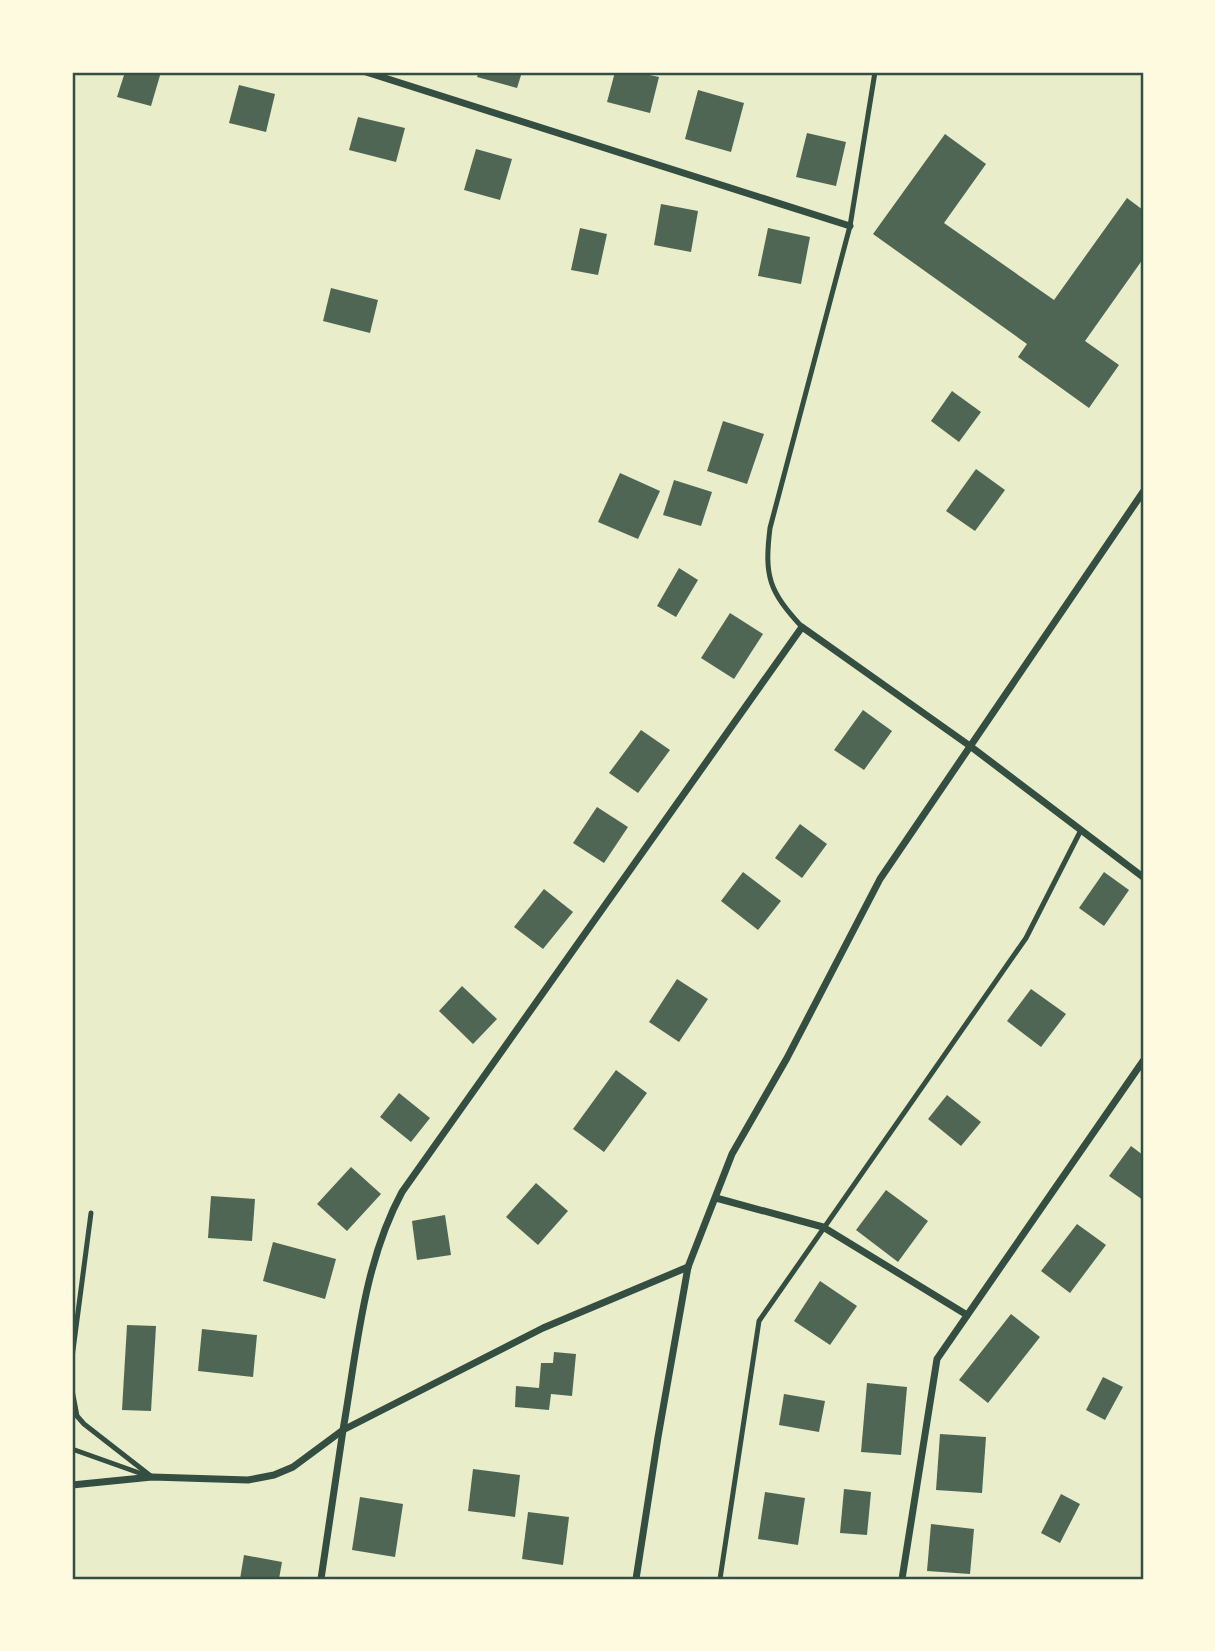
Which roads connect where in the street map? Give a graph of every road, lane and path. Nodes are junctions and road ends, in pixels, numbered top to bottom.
1 (366, 72) edge
2 (875, 72) edge
3 (850, 226) junction
4 (1143, 492) edge
5 (802, 627) junction
6 (970, 746) junction
7 (1081, 830) junction
8 (1143, 877) edge
9 (1143, 1061) edge
10 (716, 1198) junction
11 (90, 1213) dead end
12 (823, 1227) junction
13 (688, 1267) junction
14 (967, 1314) junction
15 (72, 1358) edge
16 (72, 1390) edge
17 (343, 1430) junction
18 (72, 1449) edge
19 (152, 1477) junction
20 (72, 1485) edge
21 (321, 1579) edge
22 (636, 1579) edge
23 (720, 1579) edge
24 (902, 1579) edge

1 - 3 street
2 - 3 lane
3 - 5 lane
4 - 6 street
5 - 6 street
5 - 17 street
6 - 7 street
6 - 10 street
7 - 8 street
7 - 12 lane
9 - 14 street
10 - 12 street
10 - 13 street
11 - 15 lane
12 - 14 street
12 - 23 lane
13 - 17 street
13 - 22 street
14 - 24 street
16 - 19 lane
17 - 19 street
17 - 21 street
18 - 19 lane
19 - 20 street

